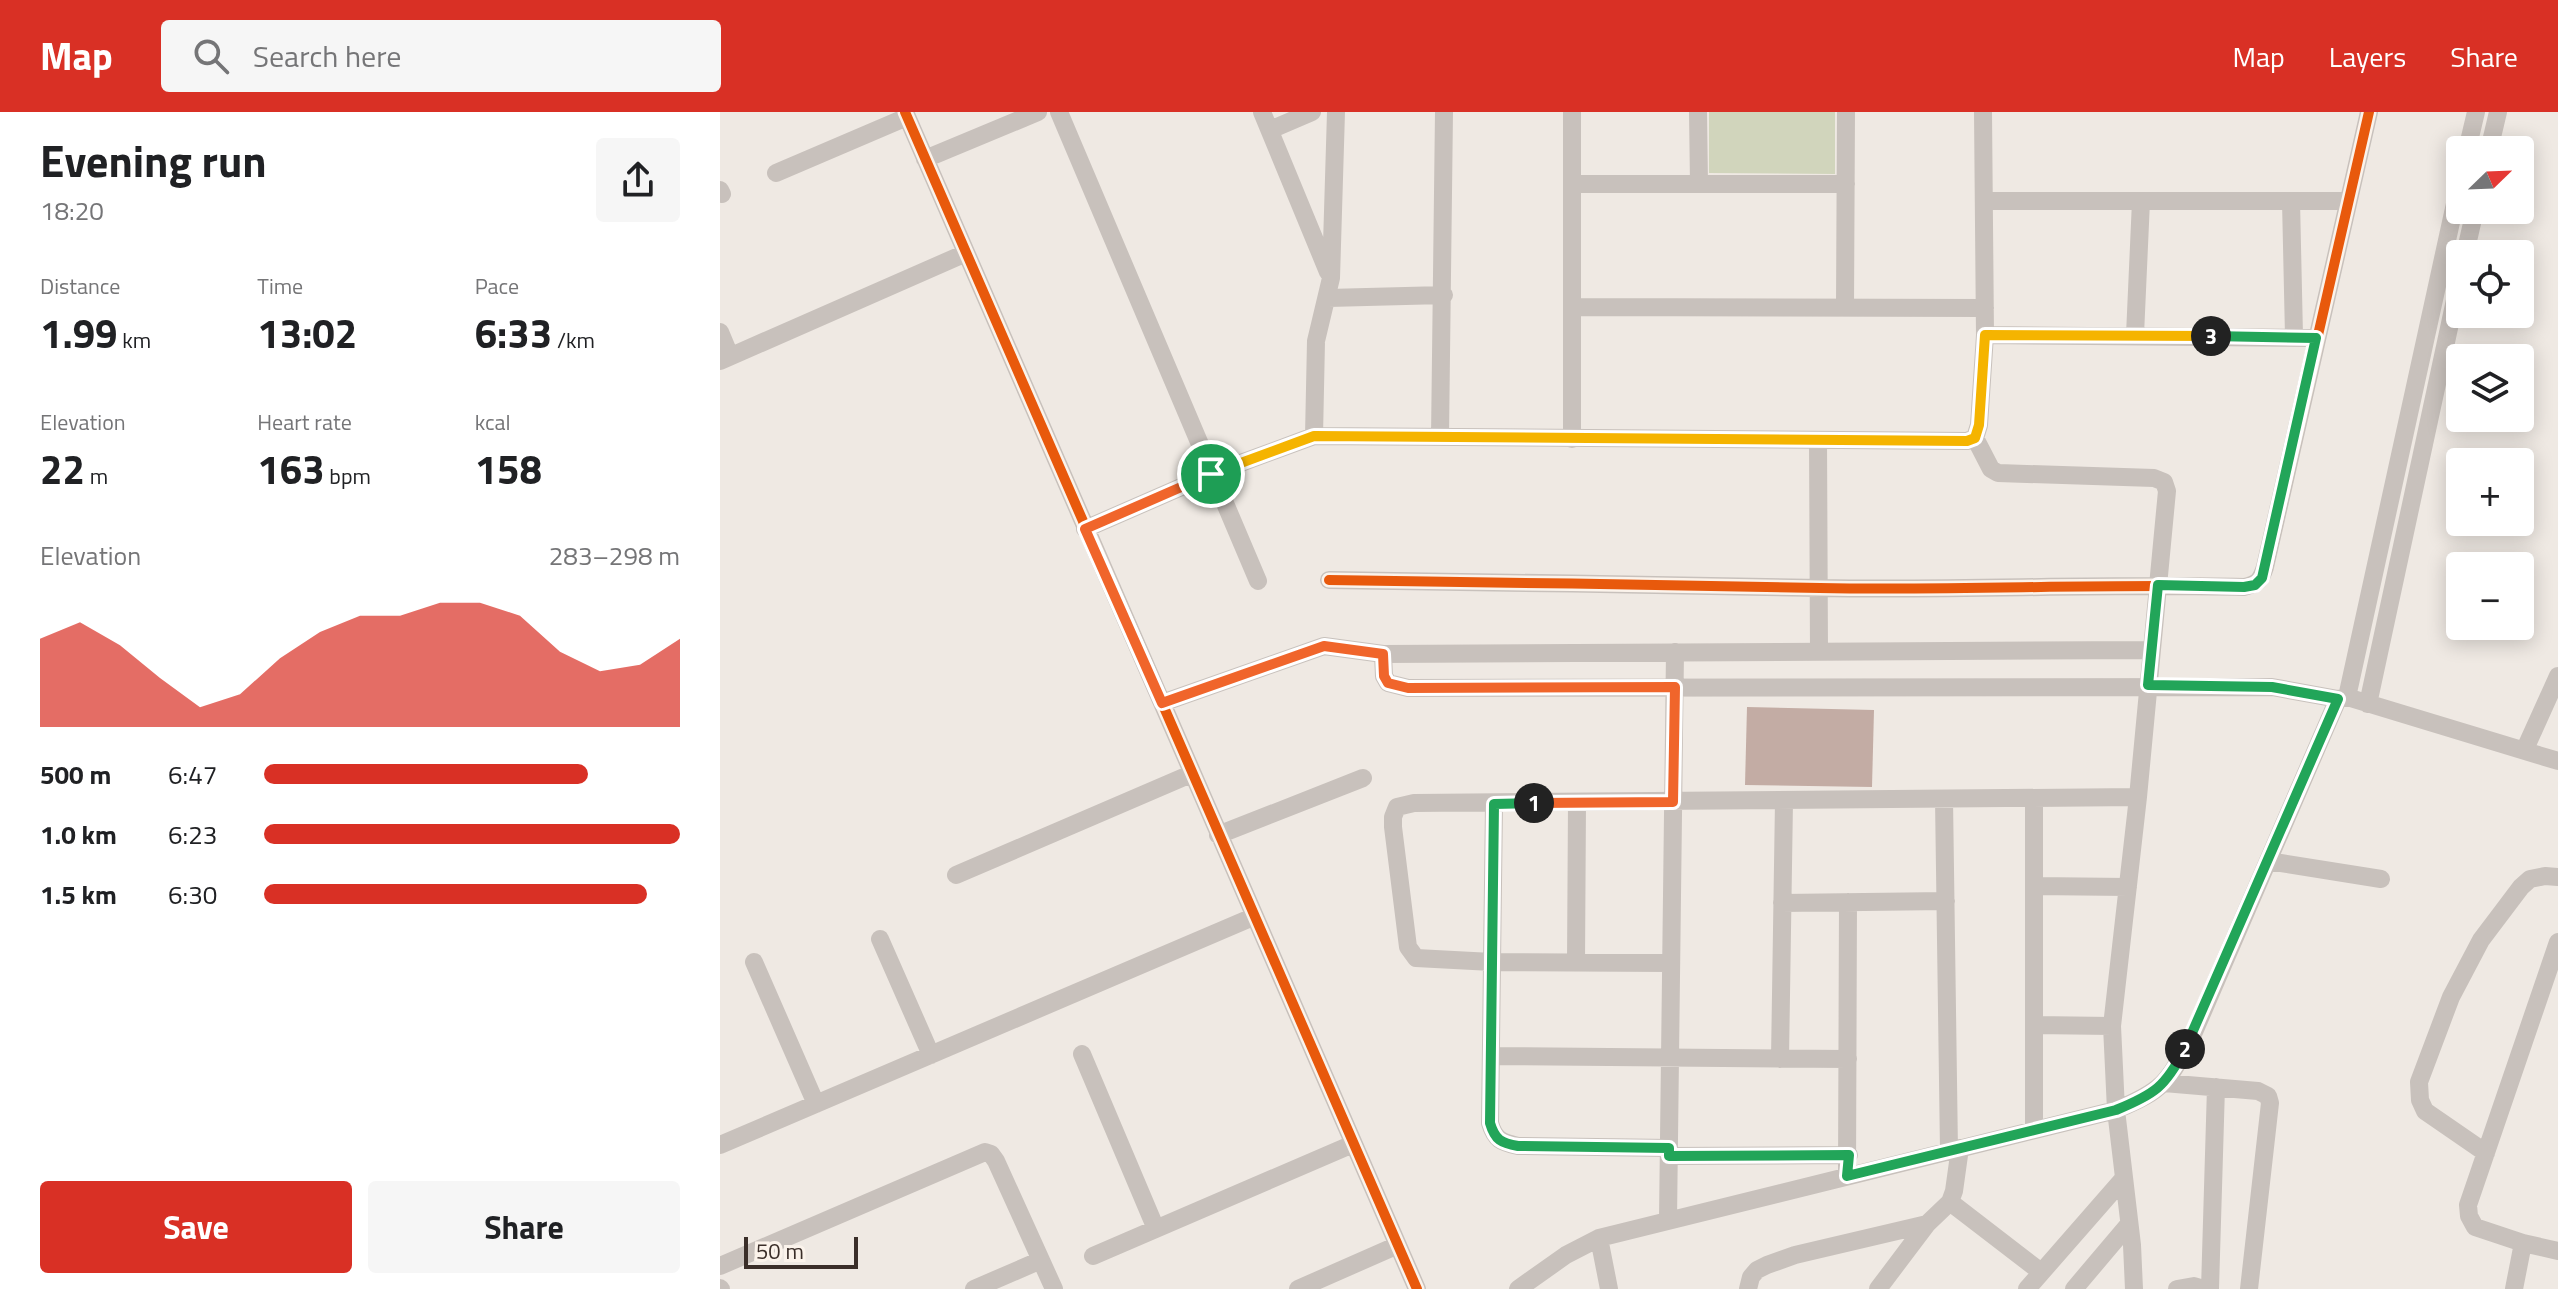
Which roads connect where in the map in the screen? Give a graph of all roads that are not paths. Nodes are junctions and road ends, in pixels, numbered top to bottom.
1 (1038, 112) edge
2 (1059, 112) edge
3 (1262, 112) edge
4 (1312, 112) edge
5 (1336, 112) edge
6 (1444, 112) edge
7 (1572, 112) edge
8 (1698, 112) edge
9 (1846, 112) edge
10 (1983, 112) edge
11 (2369, 112) edge
12 (2476, 112) edge
13 (2498, 112) edge
14 (906, 114) edge
15 (1270, 130) junction
16 (2470, 136) edge
17 (2492, 136) edge
18 (925, 159) junction
19 (776, 173) dead end
20 (1573, 184) junction
21 (1699, 184) junction
22 (1846, 184) junction
23 (1984, 201) junction
24 (2141, 201) junction
25 (2291, 201) junction
26 (2347, 201) junction
27 (2450, 224) edge
28 (966, 253) junction
29 (1331, 278) junction
30 (1444, 295) junction
31 (1328, 298) junction
32 (1573, 307) junction
33 (1845, 307) junction
34 (1985, 308) junction
35 (2449, 328) edge
36 (720, 332) edge
37 (1985, 335) junction
38 (2135, 335) junction
39 (2294, 336) junction
40 (2316, 338) junction
41 (725, 359) edge
42 (1314, 436) junction
43 (1440, 437) junction
44 (1975, 438) junction
45 (1572, 439) junction
46 (1818, 440) junction
47 (1211, 474) junction
48 (1085, 529) junction
49 (1329, 580) dead end
50 (1258, 581) dead end
51 (2158, 585) junction
52 (1820, 588) junction
53 (2015, 650) junction
54 (2152, 650) junction
55 (1819, 651) junction
56 (1675, 652) junction
57 (1383, 654) junction
58 (2558, 676) edge
59 (2148, 685) junction
60 (2013, 686) junction
61 (1675, 687) junction
62 (2342, 698) junction
63 (1162, 703) junction
64 (2368, 704) junction
65 (2525, 749) junction
66 (2558, 761) edge
67 (1191, 774) junction
68 (1363, 778) dead end
69 (2138, 797) junction
70 (2034, 798) junction
71 (1944, 799) junction
72 (1784, 801) junction
73 (1673, 802) junction
74 (1577, 803) junction
75 (1494, 804) junction
76 (1218, 835) junction
77 (2268, 861) junction
78 (956, 875) dead end
79 (2558, 877) edge
80 (2381, 879) dead end
81 (2034, 886) junction
82 (2128, 887) junction
83 (1946, 901) junction
84 (1848, 902) junction
85 (1782, 903) junction
86 (1253, 917) junction
87 (880, 939) dead end
88 (2558, 942) edge
89 (754, 962) dead end
90 (1492, 962) junction
91 (1576, 962) junction
92 (1671, 963) junction
93 (2034, 1025) junction
94 (2112, 1026) junction
95 (1082, 1054) dead end
96 (931, 1055) junction
97 (1491, 1056) junction
98 (1670, 1058) junction
99 (1780, 1059) junction
100 (1848, 1059) junction
101 (2164, 1083) junction
102 (2216, 1087) junction
103 (816, 1104) junction
104 (2116, 1110) junction
105 (2034, 1130) junction
106 (1353, 1144) junction
107 (720, 1145) edge
108 (1955, 1150) junction
109 (1669, 1152) junction
110 (2486, 1153) junction
111 (1849, 1155) junction
112 (1847, 1176) junction
113 (2124, 1178) junction
114 (1950, 1202) junction
115 (1668, 1220) junction
116 (1927, 1224) junction
117 (2129, 1224) junction
118 (1156, 1229) junction
119 (1599, 1238) junction
120 (2523, 1243) junction
121 (1398, 1245) junction
122 (2558, 1251) edge
123 (1093, 1256) dead end
124 (1041, 1260) junction
125 (720, 1266) edge
126 (2041, 1272) junction
127 (1884, 1287) edge
128 (974, 1289) edge
129 (1054, 1289) edge
130 (1298, 1289) edge
131 (1417, 1289) edge
132 (1518, 1289) edge
133 (1609, 1289) edge
134 (1748, 1289) edge
135 (2027, 1289) edge
136 (2074, 1289) edge
137 (2134, 1289) edge
138 (2177, 1289) edge
139 (2207, 1289) edge
140 (2249, 1289) edge
141 (2514, 1289) edge

1 - 18 street
2 - 47 street
3 - 15 street
4 - 15 street
5 - 29 street
6 - 30 street
7 - 20 street
8 - 21 street
9 - 22 street
10 - 23 street
11 - 26 street
12 - 16 street
13 - 17 street
14 - 18 street
14 - 19 street
15 - 29 street
18 - 28 street
20 - 21 street
20 - 32 street
21 - 22 street
22 - 33 street
23 - 24 street
23 - 34 street
24 - 25 street
24 - 38 street
25 - 26 street
25 - 39 street
26 - 40 street
27 - 62 street
28 - 41 street
28 - 48 street
29 - 31 street
30 - 31 street
30 - 43 street
31 - 42 street
32 - 33 street
32 - 45 street
33 - 34 street
34 - 37 street
35 - 64 street
36 - 41 street
37 - 38 street
37 - 44 street
38 - 39 street
39 - 40 street
40 - 51 street
42 - 43 street
42 - 47 street
43 - 45 street
44 - 46 street
44 - 51 street
45 - 46 street
46 - 52 street
47 - 48 street
47 - 50 street
48 - 63 street
49 - 52 street
51 - 52 street
51 - 54 street
52 - 55 street
53 - 54 street
53 - 55 street
53 - 60 street
54 - 59 street
55 - 56 street
56 - 57 street
56 - 61 street
57 - 61 street
57 - 63 street
58 - 65 street
59 - 60 street
59 - 62 street
59 - 69 street
60 - 61 street
61 - 73 street
62 - 64 street
62 - 77 street
63 - 67 street
64 - 65 street
65 - 66 street
67 - 76 street
67 - 78 street
68 - 76 street
69 - 70 street
69 - 82 street
70 - 71 street
70 - 81 street
71 - 72 street
71 - 83 street
72 - 73 street
72 - 85 street
73 - 74 street
73 - 92 street
74 - 75 street
74 - 91 street
75 - 90 street
75 - 90 street
76 - 86 street
77 - 80 street
77 - 101 street
79 - 110 street
81 - 82 street
81 - 93 street
82 - 94 street
83 - 84 street
83 - 108 street
84 - 85 street
84 - 100 street
85 - 99 street
86 - 96 street
86 - 106 street
87 - 96 street
88 - 110 street
89 - 103 street
90 - 91 street
90 - 97 street
91 - 92 street
92 - 98 street
93 - 94 street
93 - 105 street
94 - 104 street
95 - 118 street
96 - 103 street
97 - 98 street
97 - 109 street
98 - 99 street
98 - 109 street
99 - 100 street
100 - 111 street
101 - 102 street
101 - 104 street
102 - 139 street
102 - 140 street
103 - 107 street
104 - 105 street
104 - 113 street
105 - 108 street
106 - 118 street
106 - 121 street
108 - 112 street
108 - 114 street
109 - 111 street
109 - 115 street
110 - 120 street
111 - 112 street
112 - 115 street
113 - 117 street
113 - 126 street
114 - 116 street
114 - 126 street
115 - 119 street
116 - 127 street
116 - 134 street
117 - 136 street
117 - 137 street
118 - 123 street
119 - 132 street
119 - 133 street
120 - 122 street
120 - 141 street
121 - 130 street
121 - 131 street
124 - 125 street
124 - 128 street
124 - 129 street
126 - 135 street
138 - 139 street

